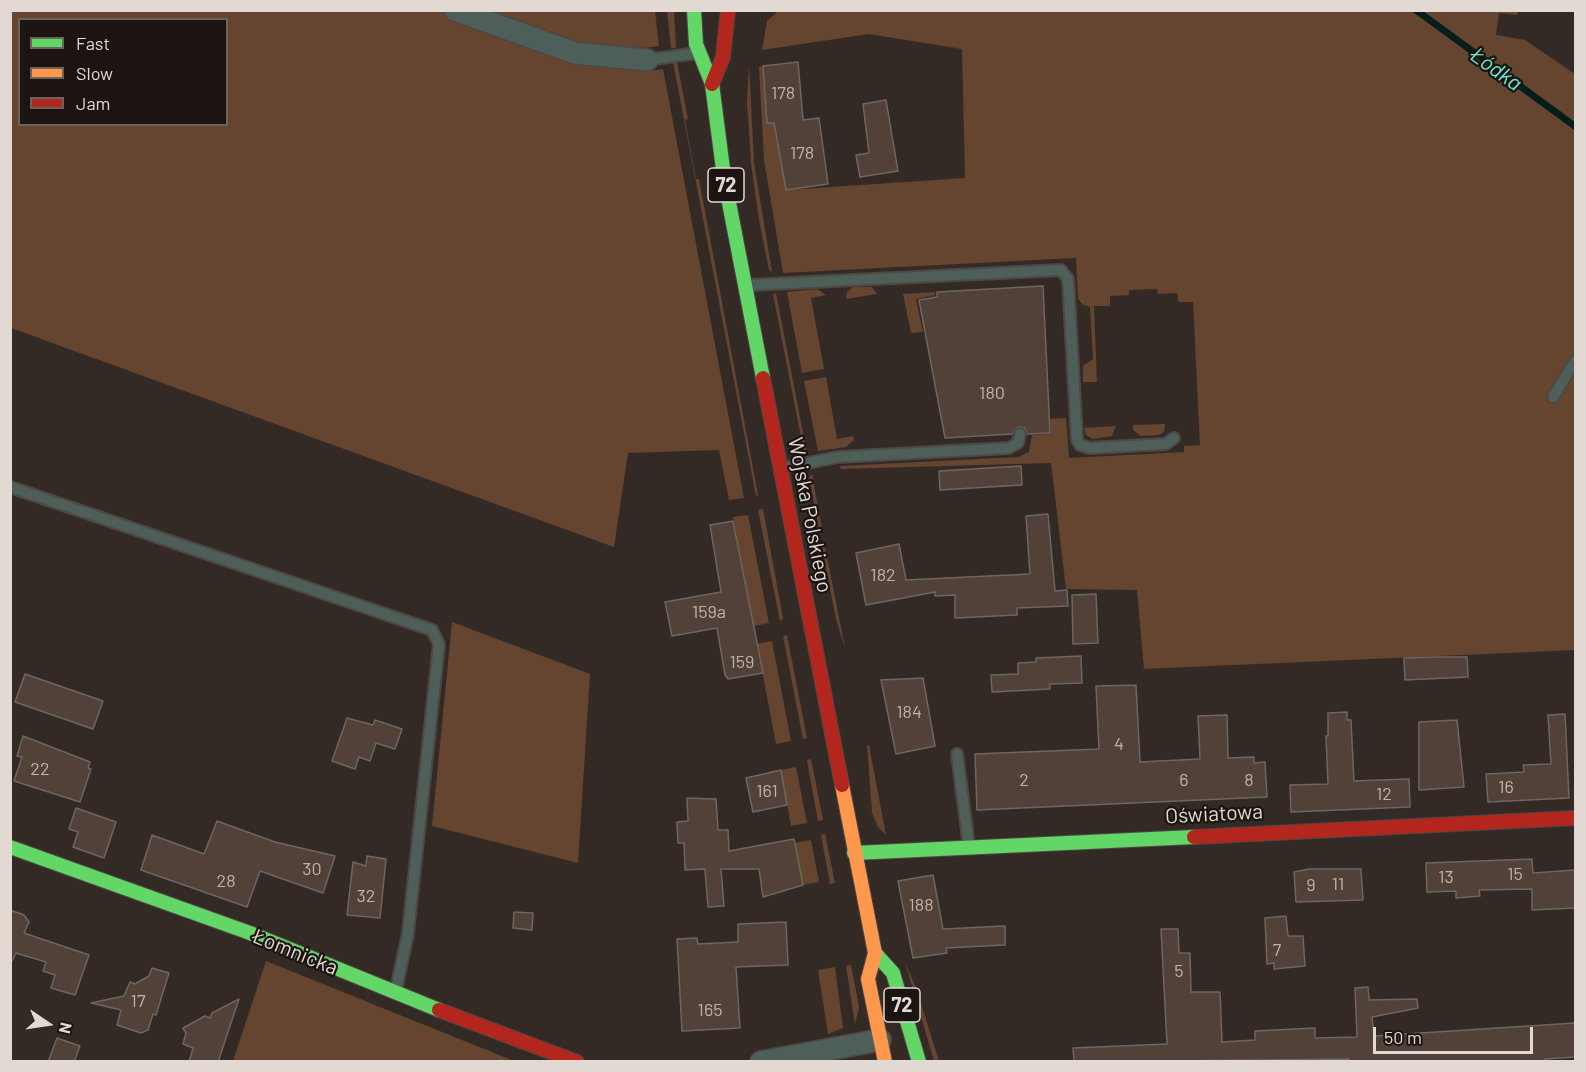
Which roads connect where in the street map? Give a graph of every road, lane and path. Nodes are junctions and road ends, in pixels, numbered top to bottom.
1 (455, 10) edge
2 (694, 10) edge
3 (728, 10) edge
4 (698, 53) junction
5 (646, 60) joint
6 (712, 84) junction
7 (745, 285) junction
8 (1575, 360) edge
9 (1553, 397) dead end
10 (1020, 434) dead end
11 (1174, 438) dead end
12 (780, 469) junction
13 (10, 487) edge
14 (957, 754) dead end
15 (1575, 818) edge
16 (969, 847) junction
17 (10, 848) edge
18 (855, 854) junction
19 (875, 953) junction
20 (395, 993) junction
21 (880, 1040) junction
22 (577, 1062) edge
23 (761, 1062) edge
24 (885, 1062) edge
25 (919, 1062) edge

1 - 5 street
2 - 4 street, Wojska Polskiego / 72
3 - 6 street, Wojska Polskiego / 72
4 - 5 lane
4 - 6 street, Wojska Polskiego / 72
6 - 7 street, Wojska Polskiego / 72
7 - 11 lane
7 - 12 street, Wojska Polskiego / 72
8 - 9 lane
10 - 12 lane
12 - 18 street, Wojska Polskiego / 72
13 - 20 lane
14 - 16 lane
15 - 16 street, Oświatowa
16 - 18 street, Oświatowa
17 - 20 street, Łomnicka
18 - 19 street, Wojska Polskiego / 72
19 - 21 street, Wojska Polskiego / 72
19 - 25 street, Wojska Polskiego / 72
20 - 22 street, Łomnicka
21 - 23 street
21 - 24 street, Wojska Polskiego / 72

